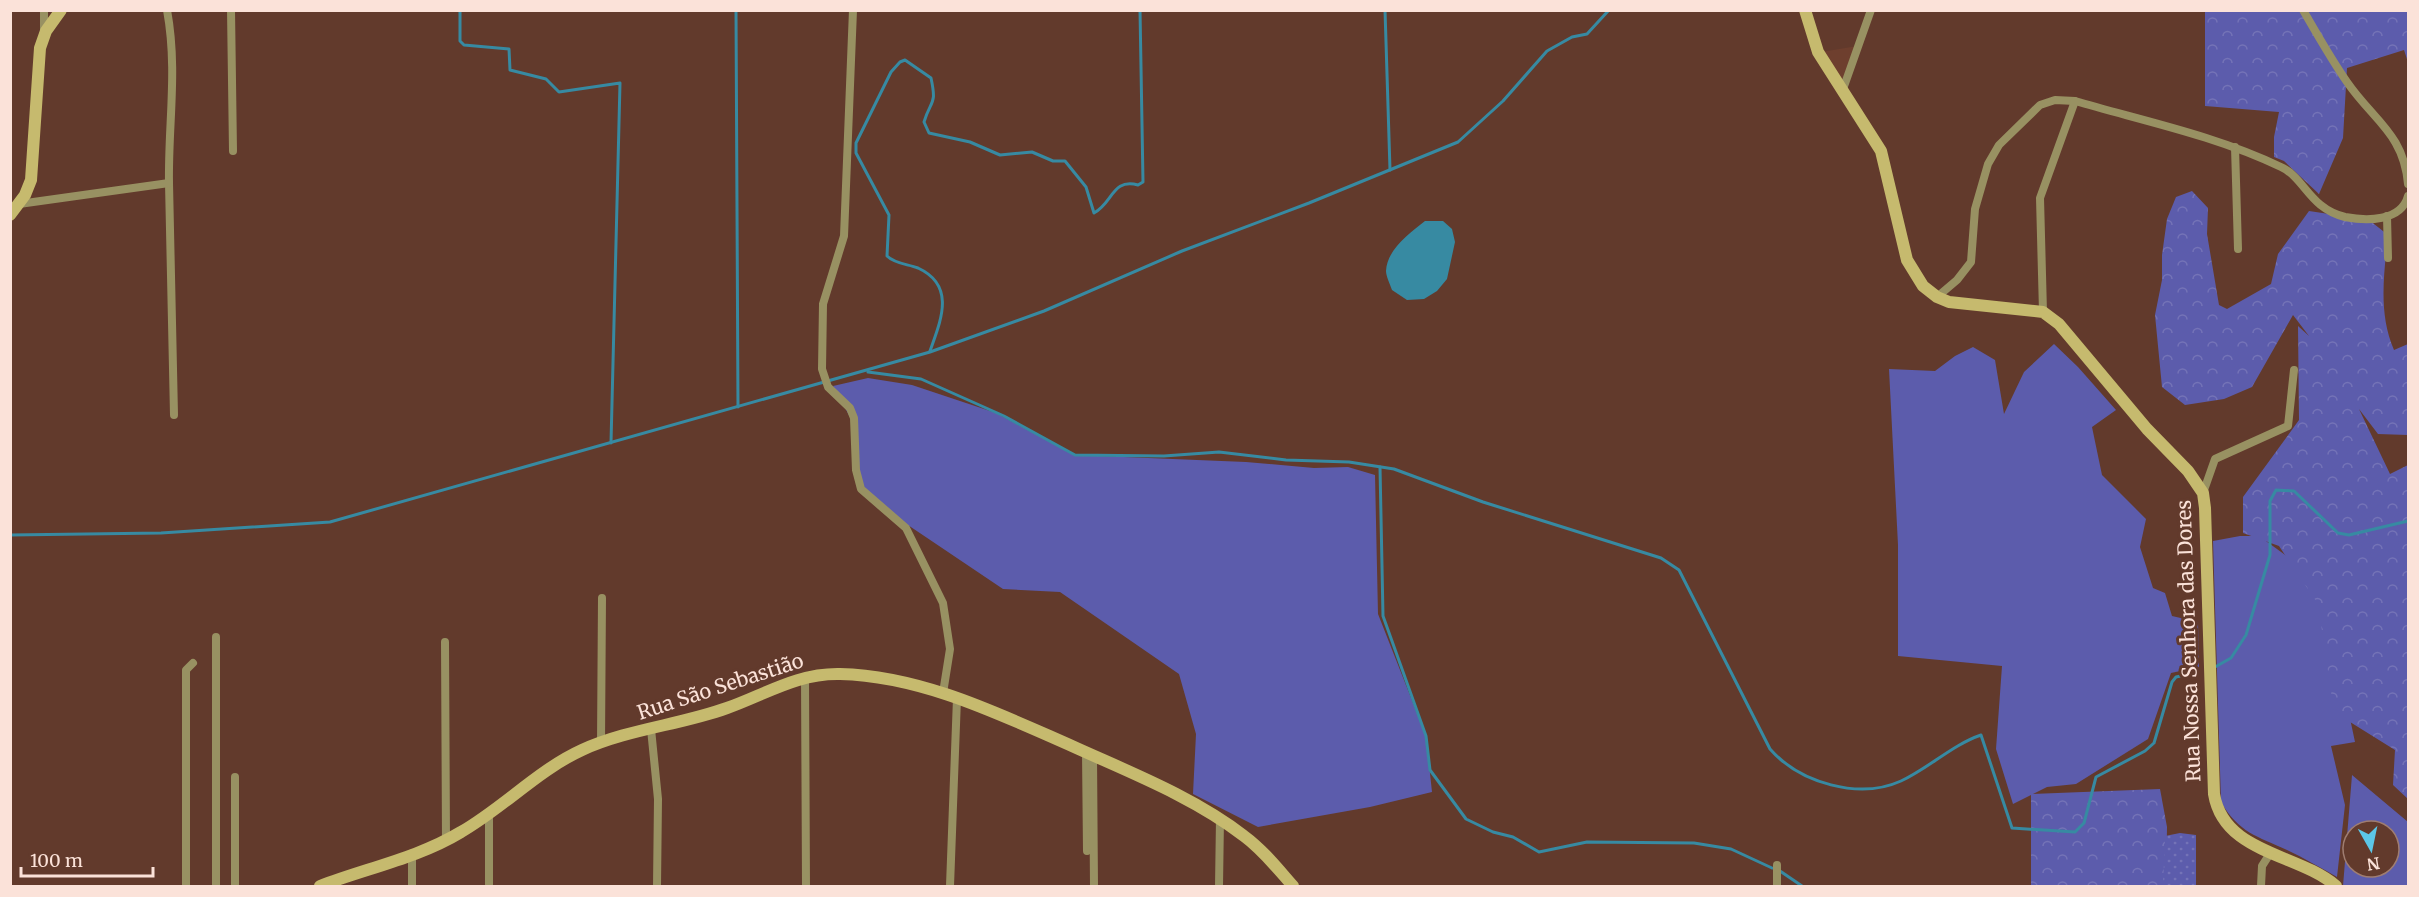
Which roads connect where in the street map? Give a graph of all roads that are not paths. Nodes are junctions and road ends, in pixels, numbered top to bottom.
1 (44, 10) edge
2 (61, 10) edge
3 (167, 10) edge
4 (231, 10) edge
5 (853, 10) edge
6 (1805, 10) edge
7 (1871, 10) edge
8 (2303, 10) edge
9 (44, 36) junction
10 (1842, 92) junction
11 (2075, 101) junction
12 (2235, 147) junction
13 (233, 151) dead end
14 (169, 183) junction
15 (2409, 184) edge
16 (2409, 196) edge
17 (19, 204) junction
18 (10, 215) edge
19 (2387, 216) junction
20 (2238, 249) dead end
21 (2388, 258) dead end
22 (1937, 297) junction
23 (2043, 312) junction
24 (2294, 370) dead end
25 (174, 415) dead end
26 (2203, 493) junction
27 (602, 598) dead end
28 (216, 637) dead end
29 (445, 642) dead end
30 (193, 663) dead end
31 (805, 677) junction
32 (944, 693) junction
33 (957, 698) junction
34 (651, 729) junction
35 (601, 742) junction
36 (1090, 754) junction
37 (235, 777) dead end
38 (489, 814) junction
39 (1220, 819) junction
40 (446, 841) junction
41 (1087, 851) dead end
42 (2271, 852) junction
43 (412, 856) junction
44 (1777, 865) dead end
45 (186, 886) edge
46 (216, 886) edge
47 (235, 886) edge
48 (320, 886) edge
49 (412, 886) edge
50 (489, 886) edge
51 (657, 886) edge
52 (806, 886) edge
53 (950, 886) edge
54 (1094, 886) edge
55 (1219, 886) edge
56 (1293, 886) edge
57 (1777, 886) edge
58 (2261, 886) edge
59 (2336, 886) edge

1 - 9 street
2 - 9 street
3 - 14 street
4 - 13 street
5 - 32 street
6 - 10 street
7 - 10 street
8 - 15 street
9 - 17 street
10 - 22 street
11 - 12 street
11 - 22 street
11 - 23 street
12 - 19 street
12 - 20 street
14 - 17 street
14 - 25 street
16 - 19 street
17 - 18 street
19 - 21 street
22 - 23 street
23 - 26 street, Rua Nossa Senhora das Dores
24 - 26 street
26 - 42 street, Rua Nossa Senhora das Dores
27 - 35 street
28 - 46 street
29 - 40 street
30 - 45 street
31 - 32 street, Rua São Sebastião
31 - 34 street, Rua São Sebastião
31 - 52 street
32 - 33 street, Rua São Sebastião
33 - 36 street, Rua São Sebastião
33 - 53 street
34 - 35 street, Rua São Sebastião
34 - 51 street
35 - 38 street, Rua São Sebastião
36 - 39 street, Rua São Sebastião
36 - 41 street
36 - 54 street
37 - 47 street
38 - 40 street, Rua São Sebastião
38 - 50 street
39 - 55 street
39 - 56 street, Rua São Sebastião
40 - 43 street, Rua São Sebastião
42 - 58 street
42 - 59 street, Rua Nossa Senhora das Dores
43 - 48 street, Rua São Sebastião
43 - 49 street
44 - 57 street

